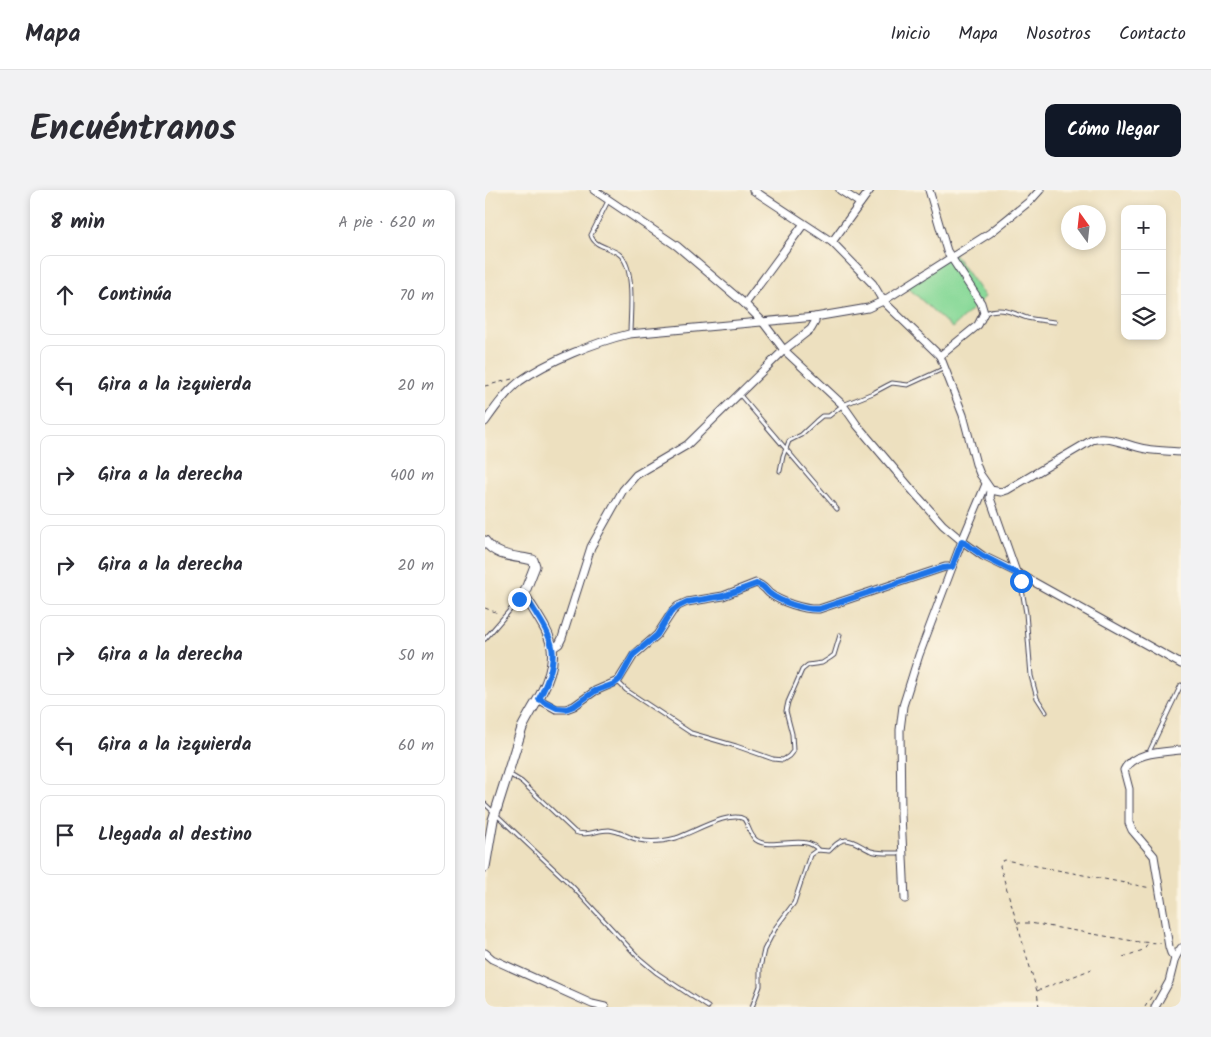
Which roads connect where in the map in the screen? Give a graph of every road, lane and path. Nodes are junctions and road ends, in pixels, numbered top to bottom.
1 (594, 190) edge
2 (753, 190) edge
3 (840, 190) edge
4 (870, 190) edge
5 (929, 190) edge
6 (1040, 190) edge
7 (609, 199) junction
8 (860, 203) junction
9 (803, 224) junction
10 (832, 242) junction
11 (950, 257) junction
12 (883, 301) junction
13 (745, 304) junction
14 (984, 313) junction
15 (815, 317) junction
16 (762, 322) junction
17 (1055, 322) dead end
18 (629, 334) junction
19 (784, 350) junction
20 (941, 356) junction
21 (946, 368) junction
22 (519, 382) junction
23 (485, 386) edge
24 (739, 395) junction
25 (843, 405) junction
26 (485, 422) edge
27 (785, 448) junction
28 (1181, 452) edge
29 (781, 471) dead end
30 (988, 487) junction
31 (837, 509) dead end
32 (485, 541) edge
33 (962, 541) junction
34 (952, 567) junction
35 (1016, 572) junction
36 (1024, 577) junction
37 (524, 594) junction
38 (485, 608) edge
39 (505, 615) junction
40 (839, 635) dead end
41 (485, 639) edge
42 (553, 648) junction
43 (1181, 664) edge
44 (618, 681) junction
45 (1181, 685) edge
46 (539, 699) junction
47 (1046, 712) dead end
48 (1181, 750) edge
49 (1150, 754) junction
50 (508, 773) junction
51 (485, 804) edge
52 (496, 813) junction
53 (818, 850) junction
54 (903, 853) junction
55 (485, 867) edge
56 (1161, 890) junction
57 (905, 899) dead end
58 (1016, 923) junction
59 (1148, 943) junction
60 (1169, 943) junction
61 (1181, 948) edge
62 (485, 953) edge
63 (1123, 957) dead end
64 (1175, 958) junction
65 (1093, 969) dead end
66 (1037, 992) junction
67 (605, 1007) edge
68 (708, 1007) edge
69 (752, 1007) edge
70 (1039, 1007) edge
71 (1155, 1007) edge

1 - 7 street
2 - 9 street
3 - 8 street
4 - 8 street
5 - 11 street
6 - 11 street
7 - 13 street
7 - 18 lane
8 - 10 street
9 - 10 street
9 - 13 street
10 - 12 street
11 - 12 street
11 - 14 street
12 - 15 street
12 - 20 street
13 - 16 street
14 - 17 lane
14 - 20 street
15 - 16 street
15 - 19 street
16 - 18 street
16 - 19 street
18 - 22 street
19 - 24 street
19 - 25 street
20 - 21 street
21 - 25 lane
21 - 30 street
22 - 23 path
22 - 26 street
24 - 27 lane
24 - 42 street
25 - 27 lane
25 - 33 street
27 - 29 lane
27 - 31 lane
28 - 30 street
30 - 33 street
30 - 35 street
32 - 37 street
33 - 34 street
33 - 35 street
34 - 44 street
34 - 54 street
35 - 36 street
36 - 43 street
36 - 47 lane
37 - 39 lane
37 - 42 street
38 - 39 path
39 - 41 lane
40 - 44 lane
42 - 46 street
44 - 46 street
45 - 49 lane
46 - 50 street
48 - 49 street
49 - 56 street
50 - 52 street
50 - 53 lane
51 - 52 lane
52 - 55 street
52 - 68 lane
53 - 54 lane
53 - 69 lane
54 - 57 street
56 - 58 path
56 - 60 street
58 - 59 path
58 - 66 path
59 - 60 path
59 - 63 path
60 - 64 street
61 - 64 street
62 - 67 street
64 - 71 street
65 - 66 path
66 - 70 path

